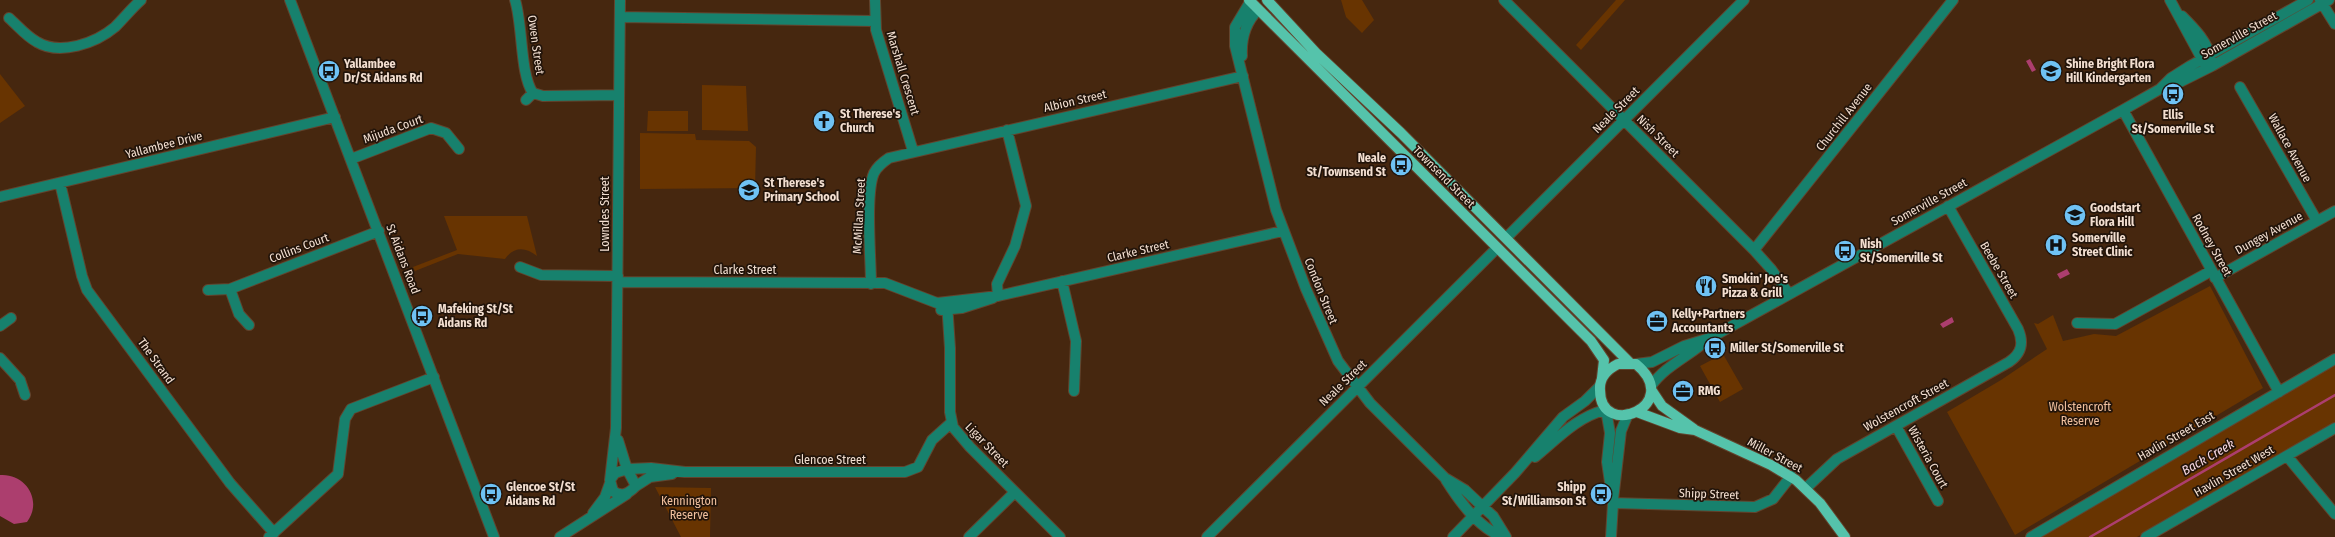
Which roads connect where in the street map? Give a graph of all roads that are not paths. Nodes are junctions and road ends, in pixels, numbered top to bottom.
1 (140, 0) edge
2 (290, 0) edge
3 (514, 0) edge
4 (620, 0) edge
5 (875, 0) edge
6 (1267, 0) edge
7 (1504, 0) edge
8 (1744, 0) edge
9 (1953, 0) edge
10 (2170, 0) edge
11 (2308, 0) edge
12 (1250, 1) edge
13 (2326, 1) edge
14 (2335, 6) edge
15 (1258, 10) junction
16 (9, 18) dead end
17 (620, 18) junction
18 (874, 21) junction
19 (2335, 24) edge
20 (2206, 57) junction
21 (2212, 66) junction
22 (1243, 76) junction
23 (2240, 86) dead end
24 (2160, 89) junction
25 (620, 95) junction
26 (2123, 110) junction
27 (334, 117) junction
28 (1624, 120) junction
29 (1007, 130) junction
30 (459, 149) dead end
31 (913, 151) junction
32 (351, 159) junction
33 (60, 184) junction
34 (0, 197) edge
35 (1948, 206) junction
36 (2335, 211) edge
37 (2316, 221) junction
38 (1283, 231) junction
39 (379, 232) junction
40 (1506, 238) junction
41 (1497, 248) junction
42 (1754, 250) junction
43 (520, 267) dead end
44 (2213, 274) junction
45 (618, 279) junction
46 (1062, 281) junction
47 (871, 284) junction
48 (230, 289) junction
49 (208, 290) dead end
50 (1789, 294) junction
51 (998, 296) junction
52 (950, 306) junction
53 (11, 318) dead end
54 (2077, 322) dead end
55 (249, 325) dead end
56 (0, 326) edge
57 (1710, 338) junction
58 (2021, 348) joint
59 (0, 358) edge
60 (2335, 359) edge
61 (1633, 364) junction
62 (434, 377) junction
63 (1601, 382) junction
64 (1357, 388) junction
65 (1651, 388) junction
66 (1074, 391) dead end
67 (2279, 392) junction
68 (25, 396) dead end
69 (1606, 410) junction
70 (1633, 413) junction
71 (952, 422) junction
72 (1896, 426) junction
73 (616, 428) junction
74 (2335, 428) edge
75 (1695, 430) junction
76 (2287, 456) junction
77 (627, 469) junction
78 (684, 472) junction
79 (1515, 473) junction
80 (1791, 476) junction
81 (1445, 478) junction
82 (610, 481) junction
83 (636, 486) junction
84 (1806, 488) junction
85 (1015, 492) junction
86 (628, 494) junction
87 (1938, 501) dead end
88 (1612, 503) junction
89 (1483, 507) junction
90 (2335, 514) edge
91 (591, 516) junction
92 (1474, 516) junction
93 (493, 532) edge
94 (272, 535) edge
95 (498, 537) edge
96 (560, 537) edge
97 (970, 537) edge
98 (1060, 537) edge
99 (1207, 537) edge
100 (1453, 537) edge
101 (1502, 537) edge
102 (1506, 537) edge
103 (1611, 537) edge
104 (1845, 537) edge
105 (2031, 537) edge
106 (2146, 537) edge

1 - 16 street
2 - 27 street, St Aidans Road
3 - 25 street, Owen Street
4 - 17 street, Lowndes Street
5 - 18 street, Marshall Crescent
6 - 40 main road, Townsend Street
7 - 28 street, Nish Street
8 - 28 street, Neale Street
9 - 42 street, Churchill Avenue
10 - 20 street
11 - 20 street, Somerville Street
12 - 15 main road, Townsend Street
12 - 22 street, Condon Street
13 - 14 street
13 - 19 street
13 - 21 street, Somerville Street
15 - 22 street, Condon Street
15 - 41 main road, Townsend Street
17 - 18 street
17 - 25 street, Lowndes Street
18 - 31 street, Marshall Crescent
20 - 21 street
20 - 24 street, Somerville Street
21 - 24 street, Somerville Street
22 - 29 street, Albion Street
22 - 38 street, Condon Street
23 - 37 street, Wallace Avenue
24 - 26 street, Somerville Street
25 - 45 street, Lowndes Street
26 - 35 street, Somerville Street
26 - 44 street, Rodney Street
27 - 32 street, St Aidans Road
27 - 33 street, Yallambee Drive
28 - 40 street, Neale Street
28 - 42 street, Nish Street
29 - 31 street, Albion Street
29 - 51 street
30 - 32 street, Mijuda Court
31 - 47 street, McMillan Street
32 - 39 street, St Aidans Road
33 - 34 street, Yallambee Drive
33 - 94 street, The Strand
35 - 50 street, Somerville Street
35 - 58 street, Beebe Street
36 - 37 street, Dungey Avenue
37 - 44 street, Dungey Avenue
38 - 46 street, Clarke Street
38 - 64 street, Condon Street
39 - 48 street, Collins Court
39 - 62 street, St Aidans Road
40 - 61 main road, Townsend Street
41 - 63 main road, Townsend Street
41 - 64 street, Neale Street
42 - 50 street, Nish Street
43 - 45 street, Clarke Street
44 - 54 street
44 - 67 street, Rodney Street
45 - 47 street, Clarke Street
45 - 73 street, Lowndes Street
46 - 51 street, Clarke Street
46 - 66 street
47 - 52 street, Clarke Street
48 - 49 street, Collins Court
48 - 55 street
50 - 57 street, Somerville Street
51 - 52 street, Clarke Street
52 - 71 street, Ligar Street
53 - 56 street
57 - 61 street, Somerville Street
57 - 65 street, Somerville Street
58 - 72 street, Wolstencroft Street
59 - 68 street
60 - 67 street, Havlin Street East
61 - 63 main road
61 - 65 main road
62 - 93 street, St Aidans Road
62 - 94 street
63 - 69 main road
63 - 79 street
64 - 81 street, Condon Street
64 - 99 street, Neale Street
65 - 70 main road
65 - 75 main road, Miller Street
67 - 105 street, Havlin Street East
69 - 70 main road
69 - 79 street
69 - 88 street
70 - 75 main road, Miller Street
70 - 88 street
71 - 78 street, Glencoe Street
71 - 85 street, Ligar Street
72 - 84 street, Wolstencroft Street
72 - 87 street, Wisteria Court
73 - 77 street, Lowndes Street
73 - 82 street, Lowndes Street
74 - 76 street, Havlin Street West
75 - 80 main road, Miller Street
76 - 90 street
76 - 106 street, Havlin Street West
77 - 78 street, Glencoe Street
77 - 82 street
77 - 83 street
78 - 83 street, Glencoe Street
79 - 89 street
80 - 84 main road, Miller Street
80 - 88 street, Shipp Street
81 - 89 street, Condon Street
81 - 92 street, Condon Street
82 - 86 street
82 - 91 street
83 - 86 street
84 - 104 main road, Miller Street
85 - 97 street
85 - 98 street, Ligar Street
86 - 91 street
88 - 103 street
89 - 92 street
89 - 102 street, Condon Street
91 - 96 street
92 - 100 street
92 - 101 street, Condon Street
93 - 95 street, St Aidans Road

